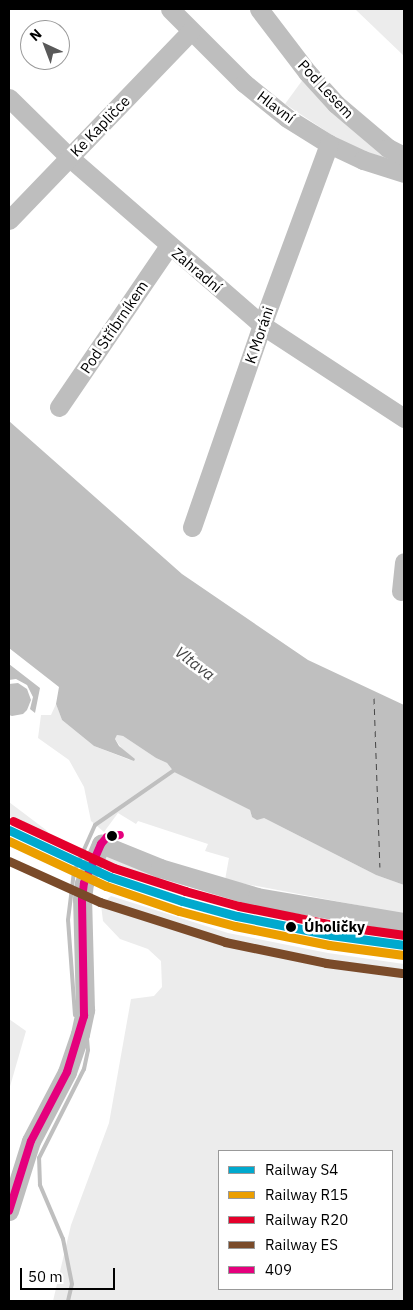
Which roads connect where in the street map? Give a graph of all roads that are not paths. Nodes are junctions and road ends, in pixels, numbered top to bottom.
1 (170, 9) edge
2 (259, 9) edge
3 (191, 31) junction
4 (9, 98) edge
5 (329, 144) junction
6 (404, 156) edge
7 (70, 158) junction
8 (404, 173) edge
9 (9, 220) edge
10 (169, 246) junction
11 (262, 325) junction
12 (59, 407) dead end
13 (404, 418) edge
14 (192, 528) dead end
15 (404, 562) edge
16 (401, 590) dead end
17 (404, 922) edge
18 (9, 1211) edge

1 - 3 street, Hlavní
2 - 6 street, Pod Lesem
3 - 5 street, Hlavní
3 - 7 street, Ke Kapličce
4 - 7 street, Zahradní
5 - 8 street, Hlavní
5 - 11 street, K Moráni
7 - 9 street, Ke Kapličce
7 - 10 street, Zahradní
10 - 11 street, Zahradní
10 - 12 street, Pod Stříbrníkem
11 - 13 street, Zahradní
11 - 14 street, K Moráni
15 - 16 street
17 - 18 street

